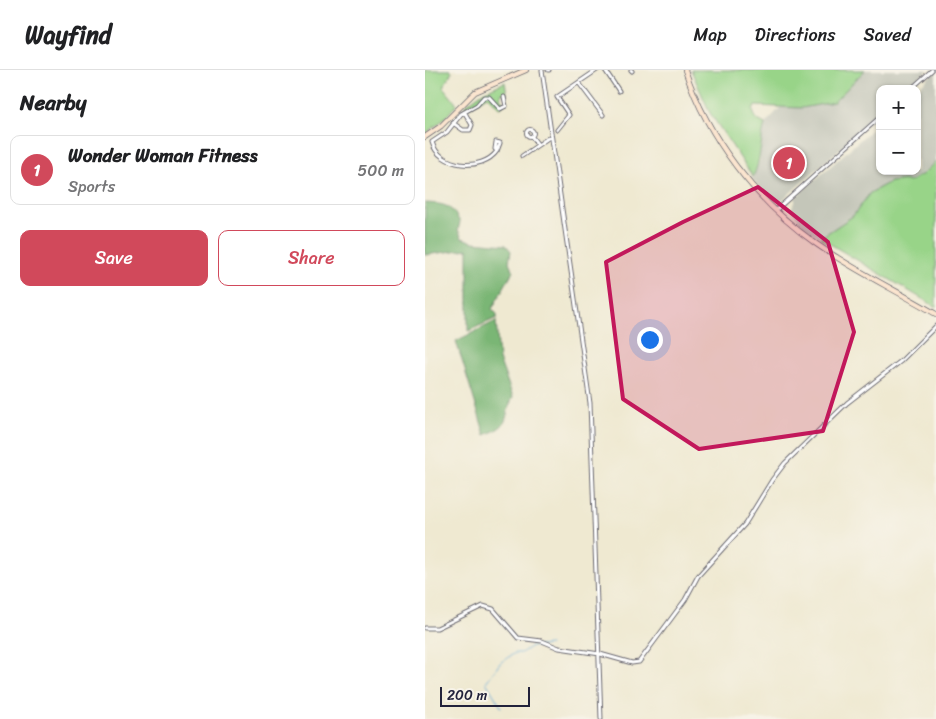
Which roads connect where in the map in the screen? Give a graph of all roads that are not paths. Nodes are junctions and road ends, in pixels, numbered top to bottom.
1 (526, 70) edge
2 (542, 70) edge
3 (597, 70) edge
4 (605, 70) edge
5 (685, 70) edge
6 (932, 70) edge
7 (579, 83) junction
8 (915, 85) edge
9 (619, 91) dead end
10 (504, 97) dead end
11 (465, 113) dead end
12 (603, 115) dead end
13 (876, 121) edge
14 (453, 123) junction
15 (439, 128) junction
16 (557, 130) dead end
17 (444, 134) junction
18 (551, 136) junction
19 (425, 137) edge
20 (532, 137) dead end
21 (538, 145) junction
22 (497, 151) dead end
23 (522, 156) dead end
24 (776, 210) junction
25 (936, 314) edge
26 (936, 326) edge
27 (425, 628) edge
28 (600, 654) junction
29 (601, 719) edge

1 - 15 main road
2 - 18 street
3 - 7 street
4 - 9 street
5 - 24 main road
6 - 8 street
7 - 12 street
7 - 16 street
10 - 14 street
11 - 14 street
13 - 24 street
14 - 17 street
15 - 17 street
15 - 19 main road
17 - 22 street
18 - 21 street
18 - 28 street
20 - 21 street
21 - 23 street
24 - 25 main road
26 - 28 street
27 - 28 street
28 - 29 street

